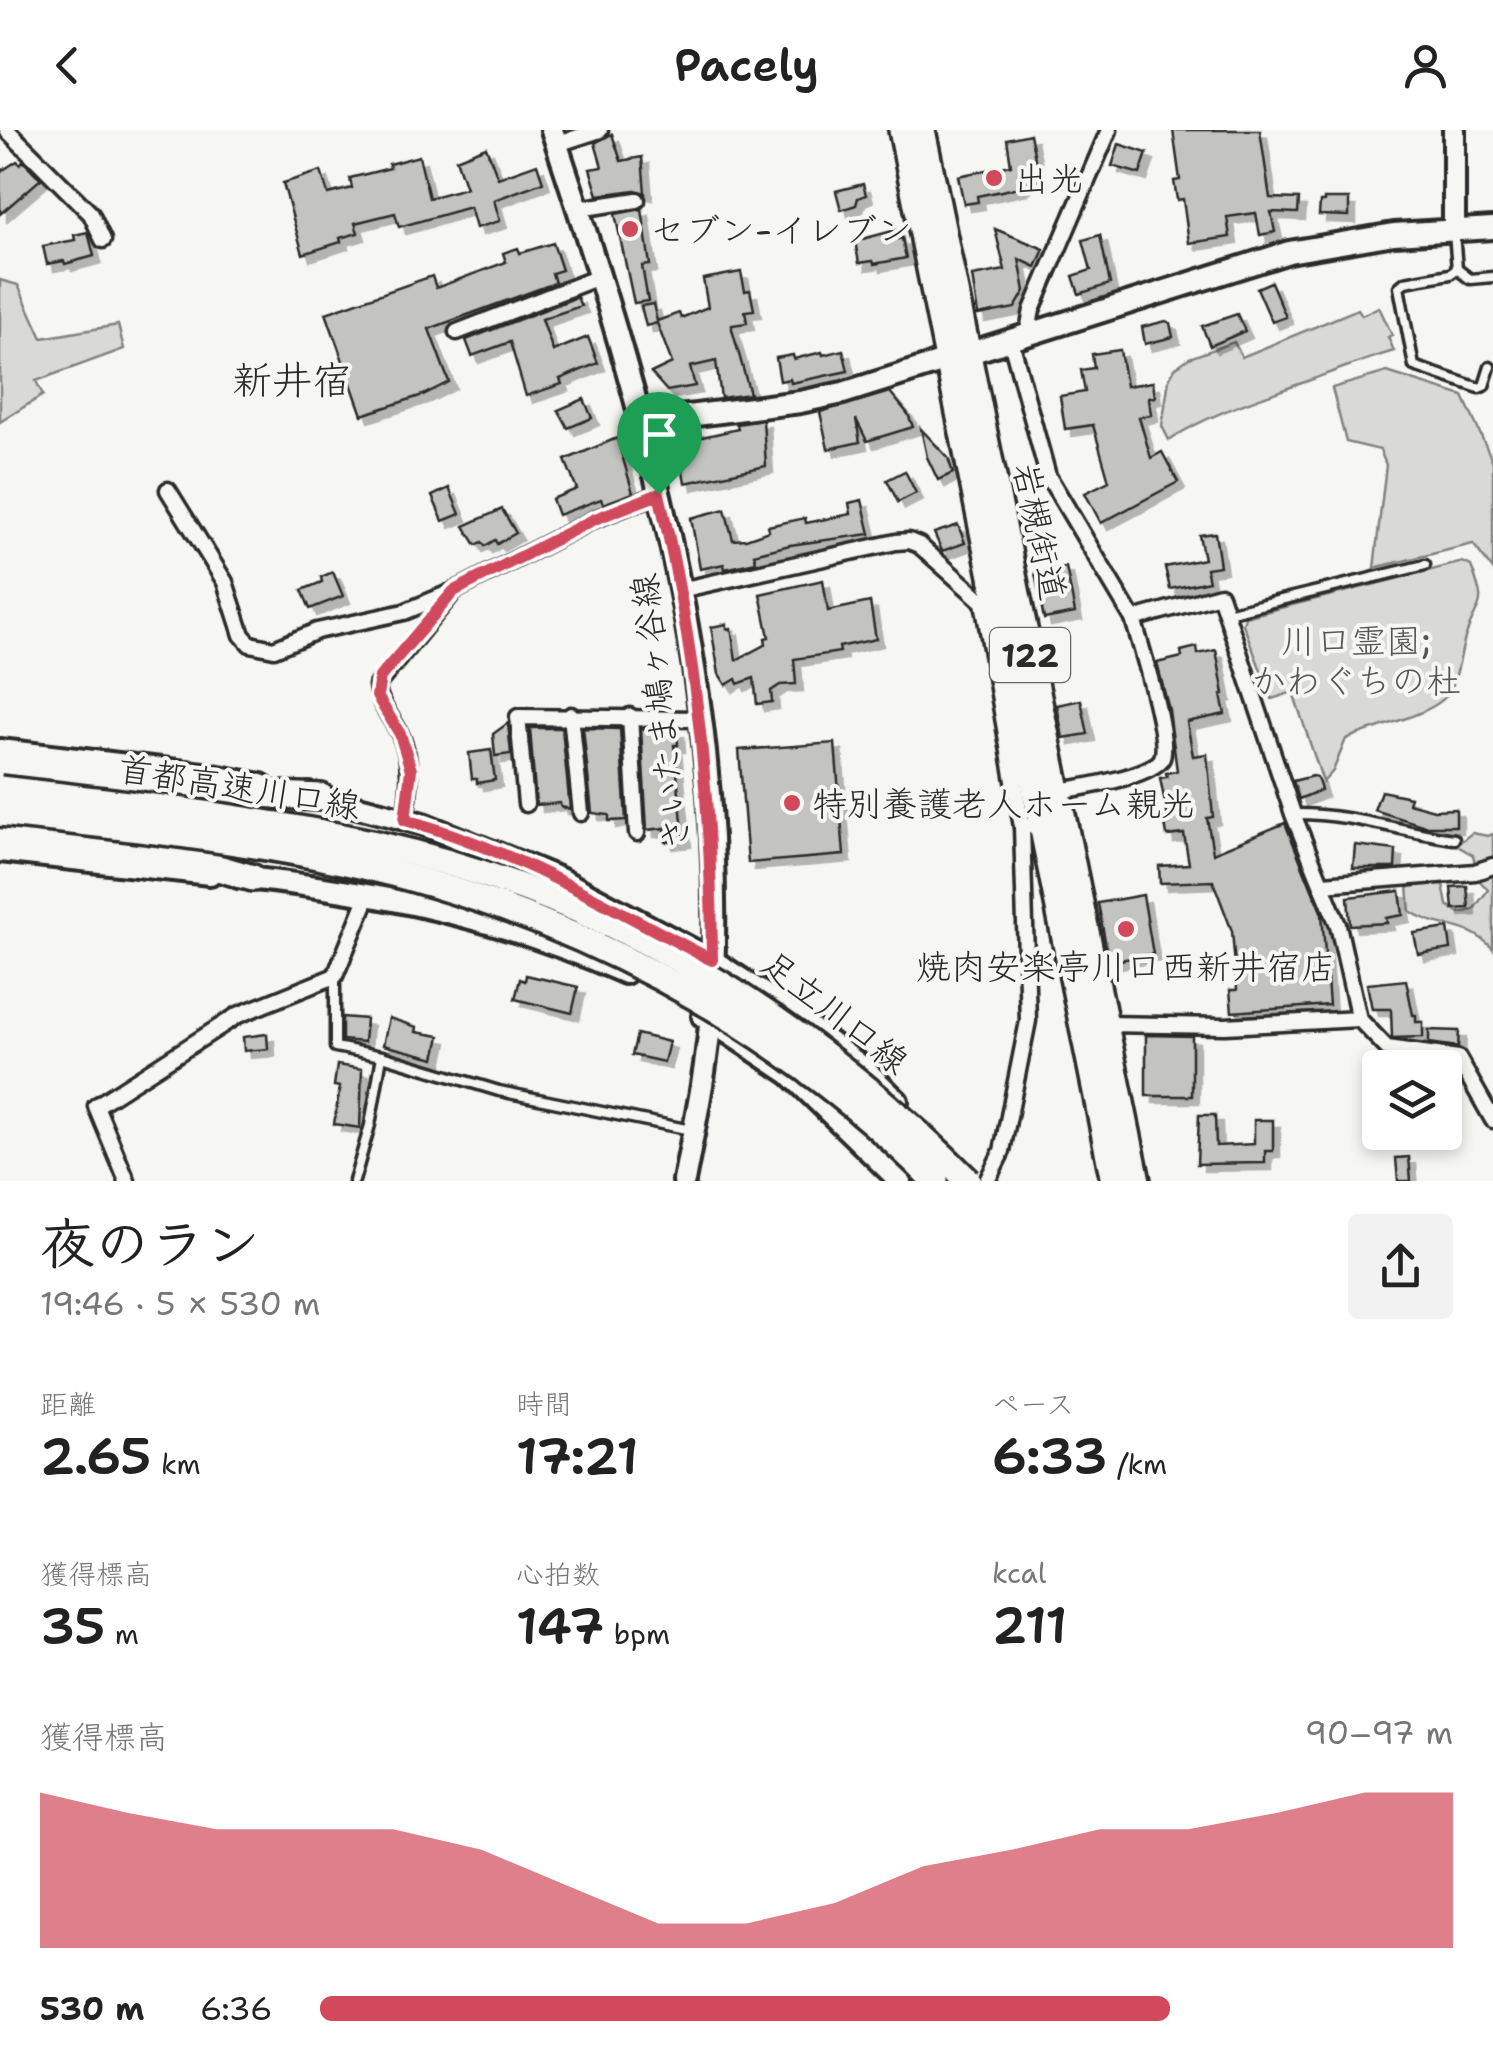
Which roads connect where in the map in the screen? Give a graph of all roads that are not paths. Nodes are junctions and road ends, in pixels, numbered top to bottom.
1 (6, 130) edge
2 (600, 130) edge
3 (902, 130) edge
4 (922, 130) edge
5 (1109, 130) edge
6 (1454, 130) edge
7 (554, 137) edge
8 (636, 200) dead end
9 (578, 209) junction
10 (1454, 228) junction
11 (1493, 228) edge
12 (102, 240) dead end
13 (1457, 269) junction
14 (599, 277) junction
15 (1493, 277) edge
16 (456, 332) dead end
17 (1019, 339) junction
18 (959, 358) junction
19 (1490, 367) dead end
20 (640, 422) junction
21 (168, 490) dead end
22 (659, 494) junction
23 (1424, 565) dead end
24 (680, 590) junction
25 (454, 591) junction
26 (990, 601) junction
27 (1227, 614) junction
28 (1133, 619) junction
29 (571, 715) junction
30 (630, 716) junction
31 (700, 719) junction
32 (0, 750) edge
33 (0, 769) edge
34 (0, 789) edge
35 (1059, 792) junction
36 (321, 797) junction
37 (526, 804) dead end
38 (0, 813) edge
39 (581, 814) dead end
40 (1293, 814) junction
41 (405, 820) junction
42 (1033, 825) junction
43 (637, 833) dead end
44 (0, 834) edge
45 (1454, 839) dead end
46 (0, 851) edge
47 (1493, 866) edge
48 (252, 878) junction
49 (1323, 884) junction
50 (368, 896) junction
51 (712, 960) junction
52 (335, 976) junction
53 (1359, 1018) junction
54 (710, 1021) junction
55 (1104, 1024) junction
56 (778, 1050) junction
57 (382, 1056) junction
58 (1493, 1120) edge
59 (694, 1131) junction
60 (127, 1181) edge
61 (354, 1181) edge
62 (684, 1181) edge
63 (900, 1181) edge
64 (916, 1181) edge
65 (935, 1181) edge
66 (968, 1181) edge
67 (984, 1181) edge
68 (1114, 1181) edge
69 (1137, 1181) edge

1 - 12 street
2 - 7 street
3 - 18 highway, 岩槻街道 / 122
4 - 18 highway, 岩槻街道 / 122
5 - 17 street
6 - 10 main road
7 - 9 main road, さいたま鳩ヶ谷線
8 - 9 street
9 - 14 main road, さいたま鳩ヶ谷線
10 - 11 main road
10 - 13 lane
10 - 17 main road
13 - 15 lane
13 - 19 lane
14 - 16 street
14 - 20 main road, さいたま鳩ヶ谷線
17 - 18 main road
17 - 28 street
18 - 20 main road
18 - 26 highway, 岩槻街道 / 122
18 - 35 highway, 岩槻街道 / 122
20 - 22 main road, さいたま鳩ヶ谷線
21 - 25 street
22 - 24 main road, さいたま鳩ヶ谷線
22 - 25 street
23 - 27 lane
24 - 26 street
24 - 31 main road, さいたま鳩ヶ谷線
25 - 41 street
26 - 42 highway, 岩槻街道 / 122
27 - 28 street
27 - 40 street
28 - 35 street
29 - 30 street
29 - 37 street
29 - 39 street
30 - 31 street
30 - 43 street
31 - 51 main road, さいたま鳩ヶ谷線
32 - 36 main road, 足立川口線
33 - 36 highway
34 - 66 highway, 首都高速川口線, bridge
35 - 55 highway, 岩槻街道 / 122
36 - 41 main road, 足立川口線
38 - 56 highway, 首都高速川口線, bridge
40 - 45 lane
40 - 49 street
41 - 51 main road, 足立川口線
42 - 67 street
42 - 68 highway, 岩槻街道 / 122
44 - 48 highway
46 - 48 main road
47 - 49 street
48 - 50 main road
49 - 53 street
50 - 52 street
50 - 54 main road
51 - 54 main road, さいたま鳩ヶ谷線
51 - 67 main road, 足立川口線
52 - 57 lane
52 - 60 street
53 - 55 street
53 - 58 street
54 - 59 main road, さいたま鳩ヶ谷線
54 - 63 main road
55 - 69 highway, 岩槻街道 / 122
56 - 64 highway, bridge
56 - 65 highway, 首都高速川口線, bridge
57 - 59 lane
57 - 61 lane
59 - 62 main road, さいたま鳩ヶ谷線

